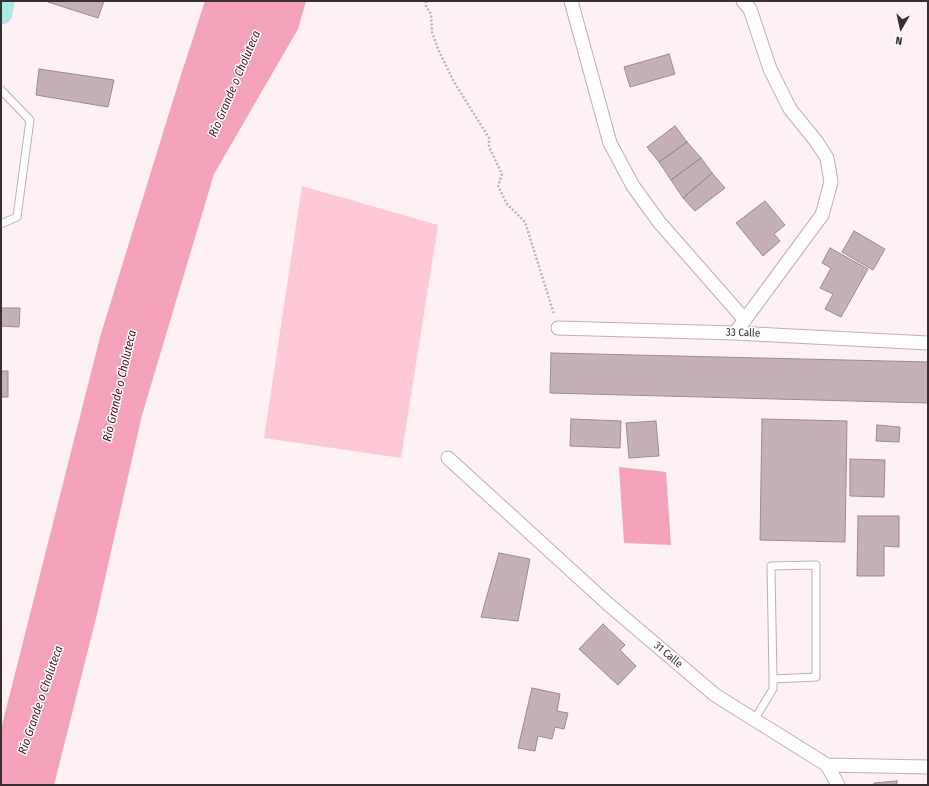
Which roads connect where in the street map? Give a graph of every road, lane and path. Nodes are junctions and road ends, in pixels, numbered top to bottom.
1 (3, 1) edge
2 (426, 1) edge
3 (571, 1) edge
4 (744, 1) edge
5 (1, 13) edge
6 (1, 90) edge
7 (1, 224) edge
8 (745, 320) junction
9 (558, 328) joint
10 (735, 333) junction
11 (928, 343) edge
12 (448, 458) dead end
13 (773, 679) junction
14 (754, 720) junction
15 (826, 765) junction
16 (928, 767) edge
17 (838, 785) edge

1 - 5 main road
2 - 9 path
3 - 8 street
4 - 8 street
6 - 7 lane
8 - 10 street
9 - 10 street, 33 Calle
10 - 11 street, 33 Calle
12 - 14 street, 31 Calle
13 - 13 lane
13 - 14 lane
14 - 15 street, 31 Calle
15 - 16 street
15 - 17 street

